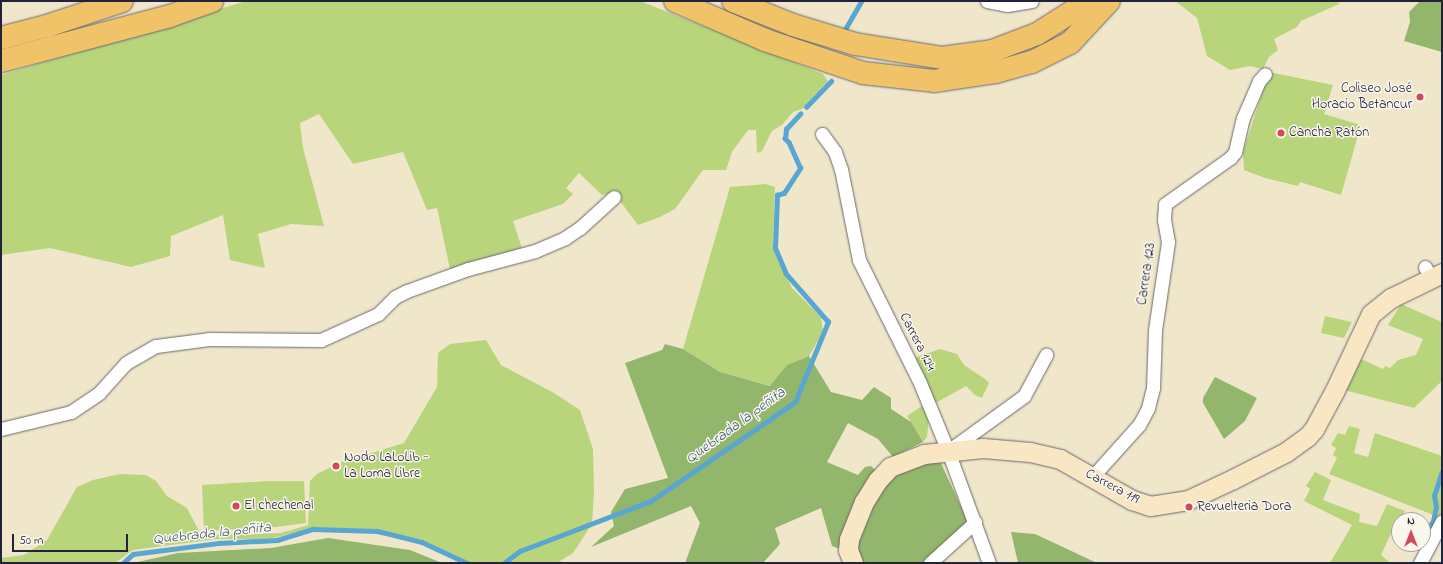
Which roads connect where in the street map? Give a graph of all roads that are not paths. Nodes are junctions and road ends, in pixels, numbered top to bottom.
1 (122, 1) edge
2 (212, 1) edge
3 (675, 1) edge
4 (733, 1) edge
5 (987, 1) edge
6 (1032, 1) edge
7 (1089, 1) edge
8 (1109, 1) edge
9 (1, 38) edge
10 (1, 61) edge
11 (1265, 74) dead end
12 (822, 134) dead end
13 (614, 197) dead end
14 (1432, 273) edge
15 (1046, 355) dead end
16 (1, 429) edge
17 (948, 451) junction
18 (1093, 476) junction
19 (1442, 521) edge
20 (975, 522) junction
21 (853, 563) edge
22 (930, 563) edge
23 (989, 563) edge
24 (1420, 563) edge

1 - 9 highway
2 - 10 highway
3 - 8 highway
4 - 7 highway
5 - 6 street
11 - 18 street, Carrera 123
12 - 17 street, Carrera 124
13 - 16 street
14 - 18 street, Carrera 119
15 - 17 street
17 - 18 street, Carrera 119
17 - 20 street, Carrera 124
17 - 21 street, Carrera 119
19 - 24 street
20 - 22 street
20 - 23 street, Carrera 124

